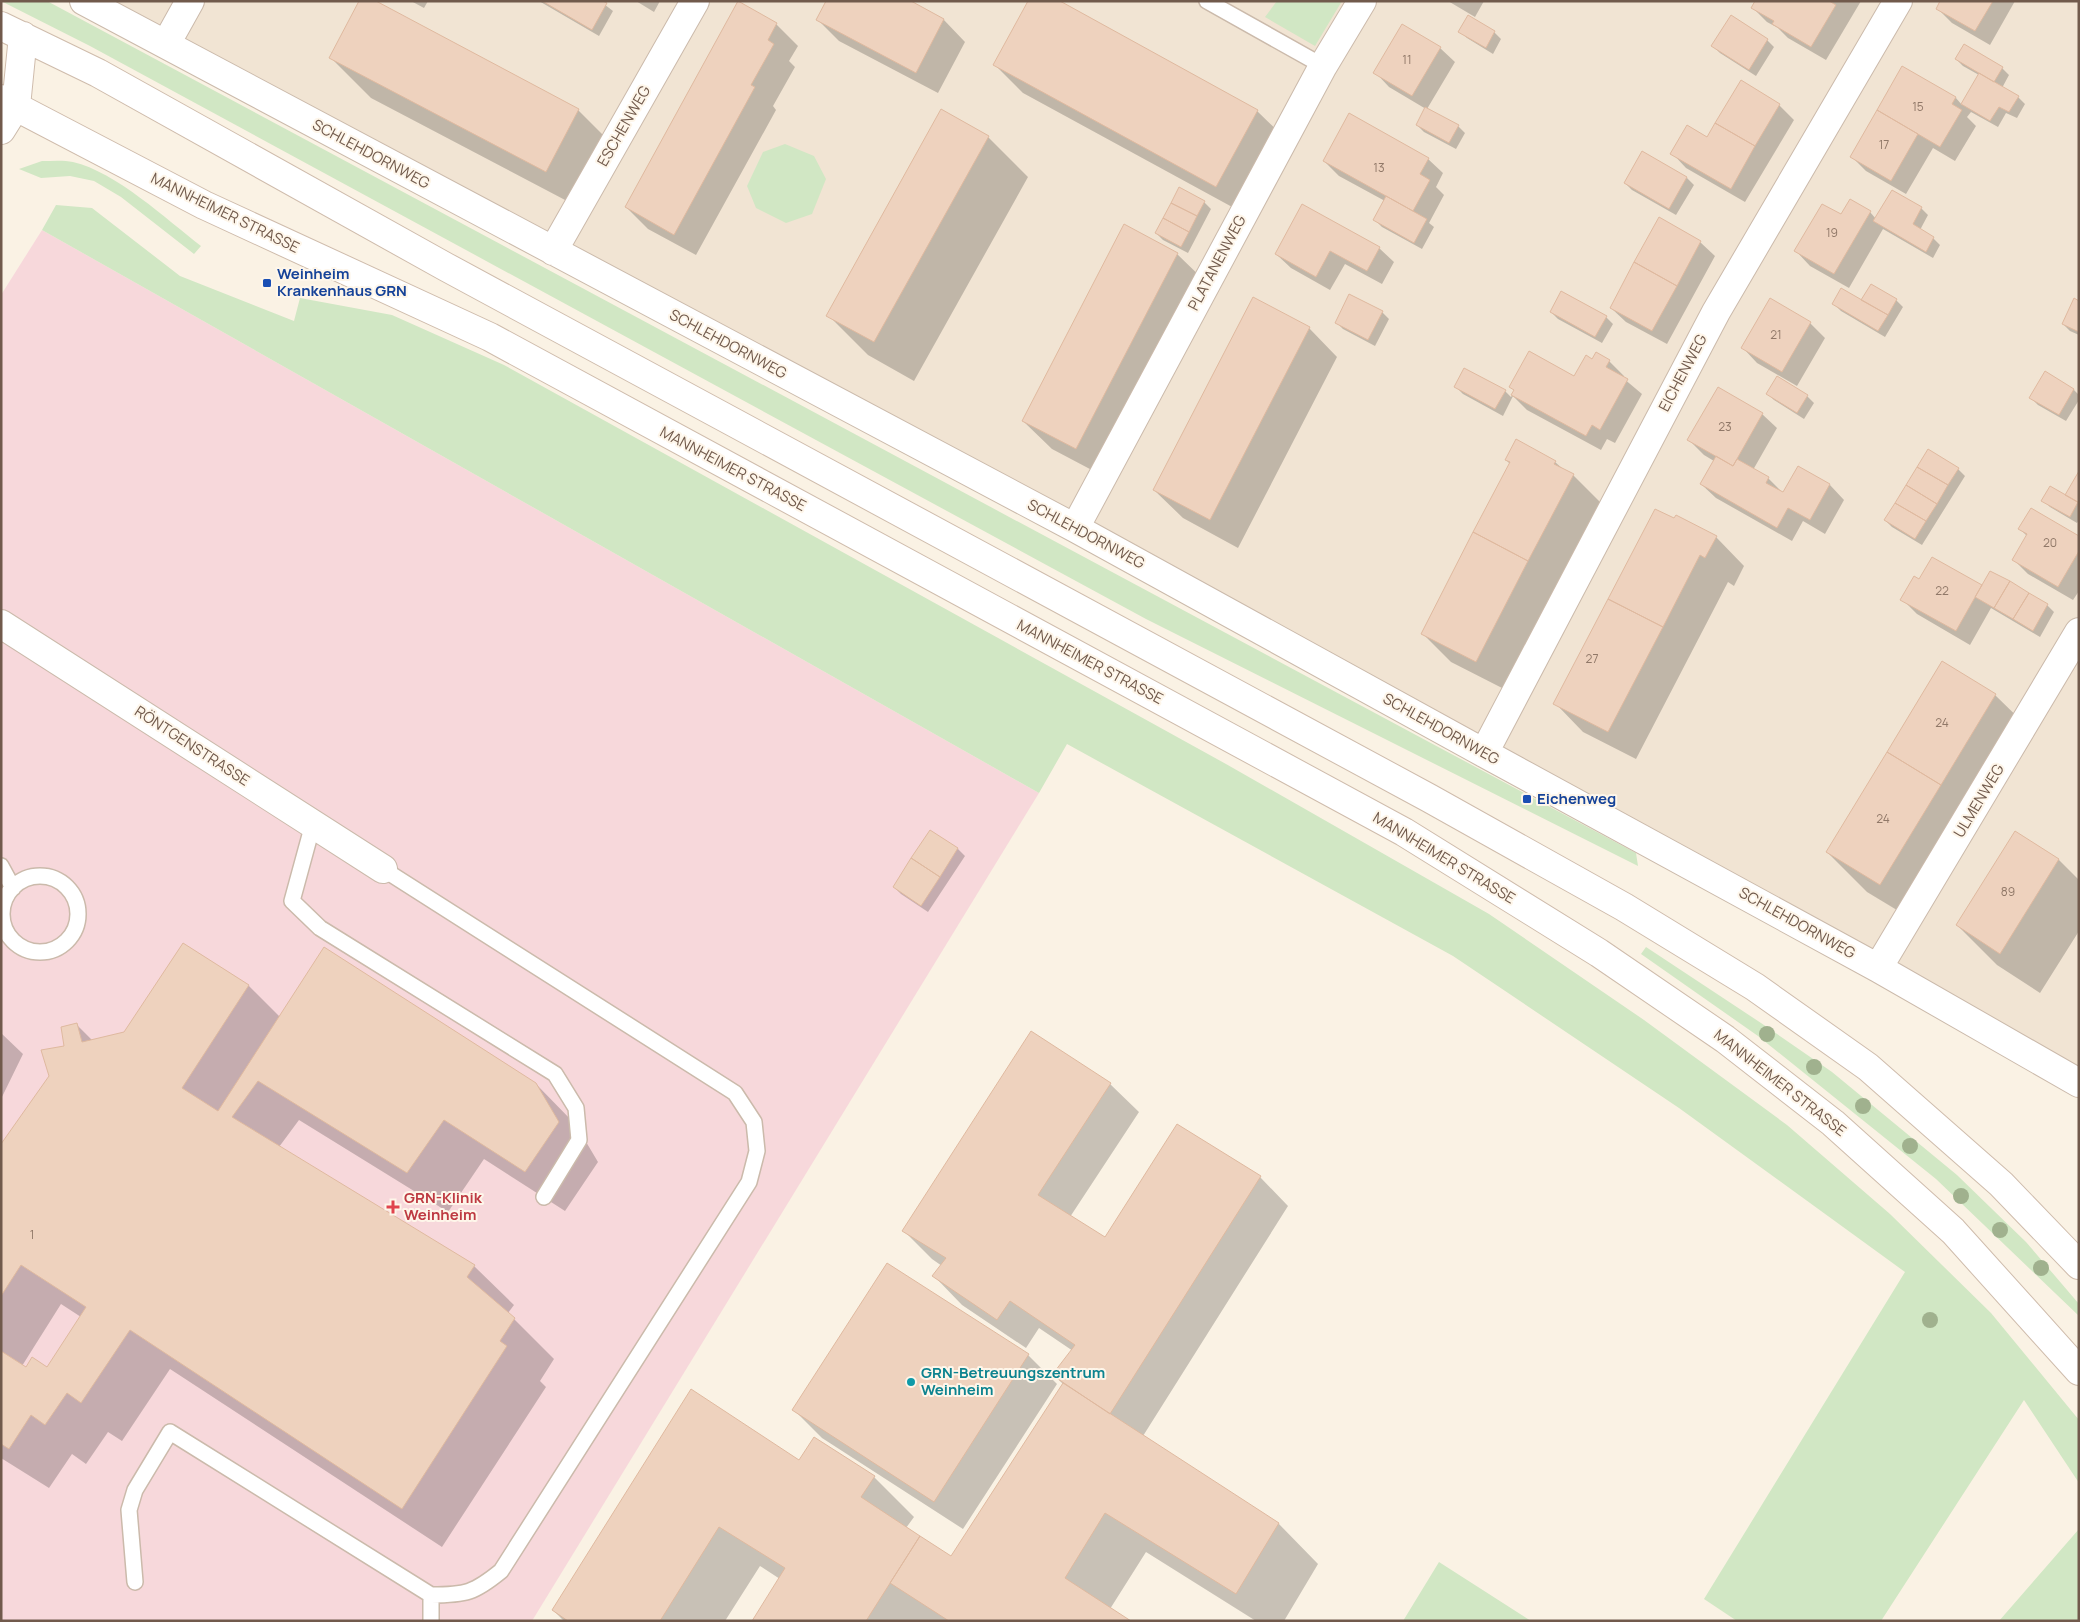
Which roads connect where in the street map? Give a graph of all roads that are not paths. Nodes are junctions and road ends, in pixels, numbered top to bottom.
1 (84, 1) edge
2 (190, 1) edge
3 (695, 1) edge
4 (1207, 1) edge
5 (1362, 1) edge
6 (1898, 1) edge
7 (12, 31) edge
8 (166, 44) junction
9 (1, 54) edge
10 (1323, 66) junction
11 (8, 103) edge
12 (1, 130) edge
13 (553, 251) junction
14 (1075, 528) junction
15 (1, 624) edge
16 (2079, 632) edge
17 (1484, 753) junction
18 (313, 824) junction
19 (1, 866) edge
20 (383, 868) joint
21 (13, 888) junction
22 (1878, 968) junction
23 (2079, 1083) edge
24 (544, 1197) dead end
25 (2079, 1265) edge
26 (2079, 1370) edge
27 (135, 1582) dead end
28 (431, 1595) junction
29 (431, 1621) edge

1 - 8 street, SCHLEHDORNWEG
2 - 8 street
3 - 13 street, ESCHENWEG
4 - 10 lane
5 - 10 street, PLATANENWEG
6 - 17 street, EICHENWEG
7 - 9 street
7 - 11 street
7 - 25 street
8 - 13 street, SCHLEHDORNWEG
10 - 14 street, PLATANENWEG
11 - 12 street
11 - 26 street, MANNHEIMER STRASSE
13 - 14 street, SCHLEHDORNWEG
14 - 17 street, SCHLEHDORNWEG
15 - 18 street, RÖNTGENSTRASSE
16 - 22 street, ULMENWEG
17 - 22 street, SCHLEHDORNWEG
18 - 20 street, RÖNTGENSTRASSE
18 - 24 lane
19 - 21 lane
20 - 28 lane
21 - 21 lane
22 - 23 street, SCHLEHDORNWEG
27 - 28 lane
28 - 29 lane

